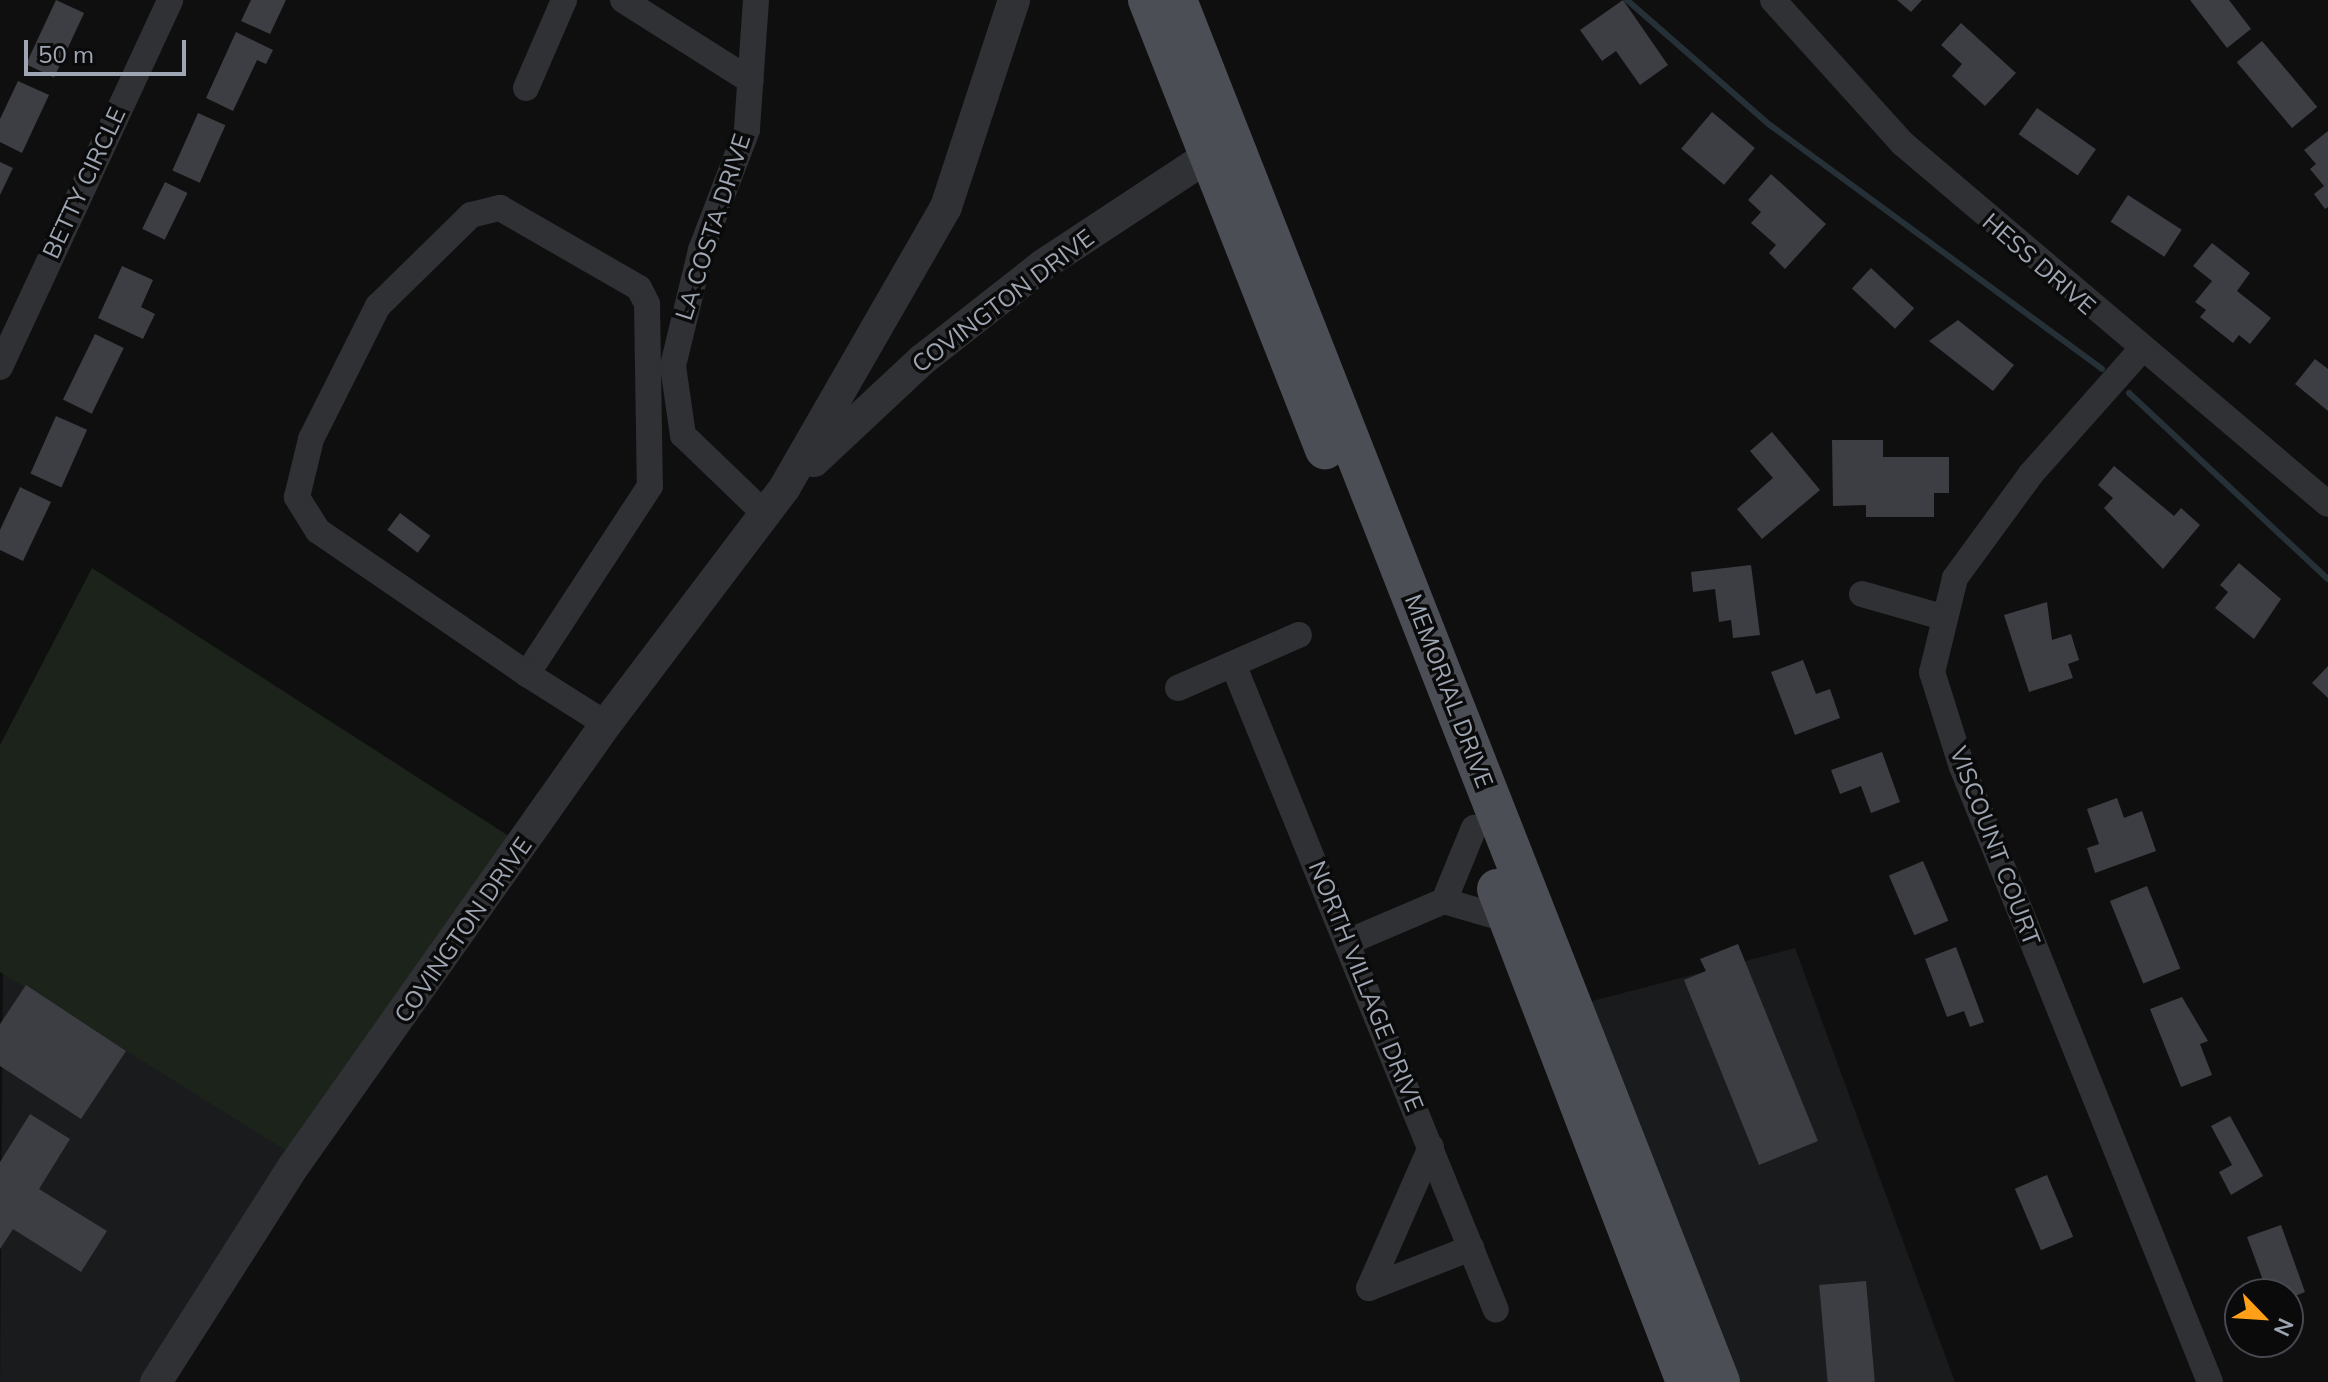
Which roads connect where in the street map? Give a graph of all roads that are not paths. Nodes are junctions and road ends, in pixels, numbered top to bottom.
1 (170, 0) edge
2 (564, 0) edge
3 (623, 0) edge
4 (756, 0) edge
5 (1014, 0) edge
6 (1148, 0) edge
7 (1177, 0) edge
8 (1773, 0) edge
9 (751, 81) junction
10 (526, 88) dead end
11 (1217, 141) junction
12 (2141, 350) junction
13 (0, 367) edge
14 (785, 487) junction
15 (2328, 504) edge
16 (765, 514) junction
17 (1862, 594) dead end
18 (1942, 617) junction
19 (1299, 635) dead end
20 (1233, 664) junction
21 (527, 674) junction
22 (1178, 688) dead end
23 (606, 724) junction
24 (1474, 828) junction
25 (1444, 901) junction
26 (1509, 920) junction
27 (1350, 941) junction
28 (1431, 1147) junction
29 (1471, 1248) junction
30 (1496, 1310) dead end
31 (156, 1382) edge
32 (1686, 1382) edge
33 (1720, 1382) edge
34 (2210, 1382) edge

1 - 13 street, BETTY CIRCLE
2 - 10 street
3 - 9 street
4 - 9 street, LA COSTA DRIVE
5 - 14 street, COVINGTON DRIVE
6 - 11 main road, MEMORIAL DRIVE
7 - 11 main road, MEMORIAL DRIVE
8 - 12 street, HESS DRIVE
9 - 16 street, LA COSTA DRIVE
11 - 14 street, COVINGTON DRIVE
11 - 24 main road, MEMORIAL DRIVE
11 - 33 main road, MEMORIAL DRIVE
12 - 15 street, HESS DRIVE
12 - 18 street, VISCOUNT COURT
14 - 16 street, COVINGTON DRIVE
16 - 23 street, COVINGTON DRIVE
17 - 18 street
18 - 34 street, VISCOUNT COURT
19 - 20 street
20 - 22 street
20 - 27 street, NORTH VILLAGE DRIVE
21 - 21 street
21 - 23 street
23 - 31 street, COVINGTON DRIVE
24 - 25 street
24 - 26 main road, MEMORIAL DRIVE
25 - 26 street
25 - 27 street
26 - 32 main road, MEMORIAL DRIVE
27 - 28 street, NORTH VILLAGE DRIVE
28 - 29 street, NORTH VILLAGE DRIVE
28 - 29 street
29 - 30 street, NORTH VILLAGE DRIVE

